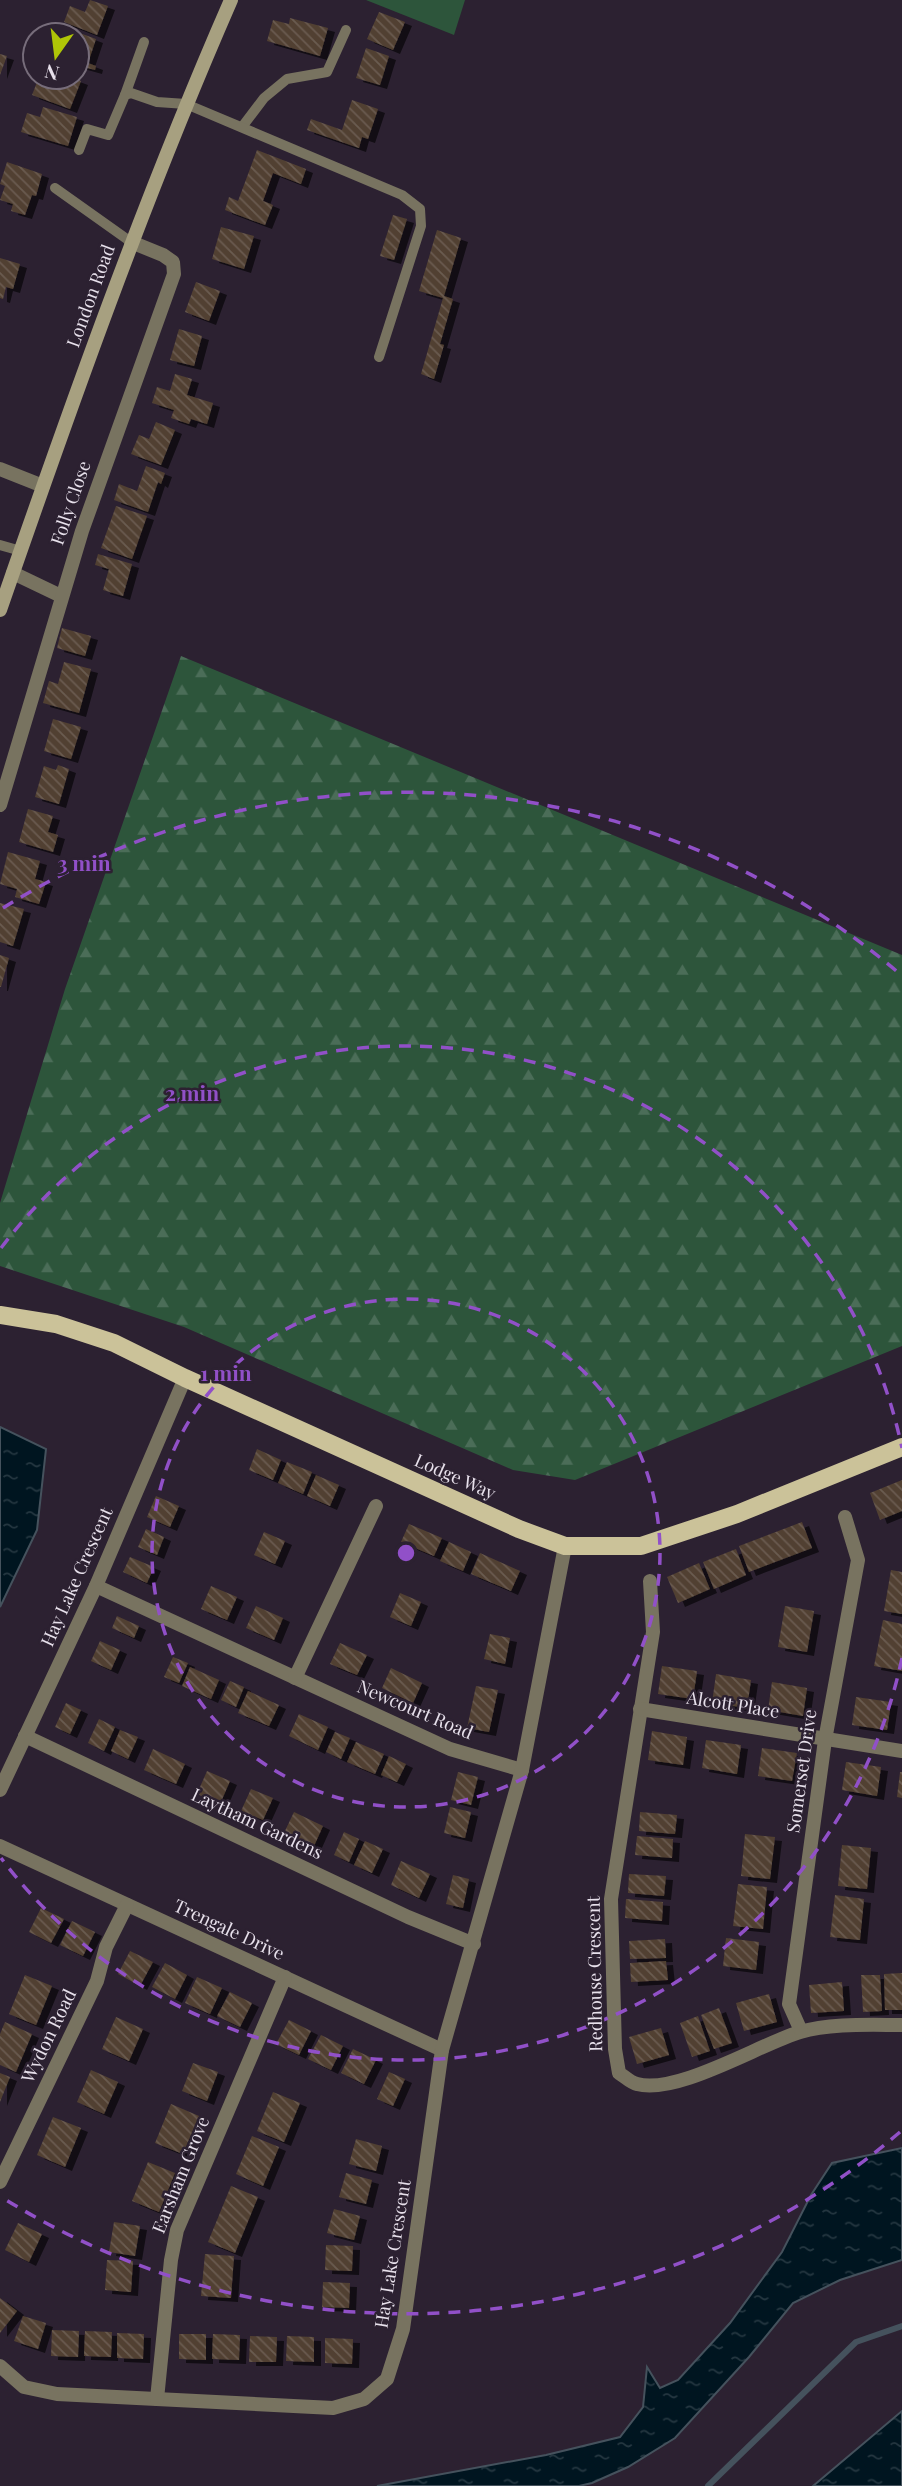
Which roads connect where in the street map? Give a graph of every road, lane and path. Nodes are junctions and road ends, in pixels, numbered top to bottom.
1 (231, 0) edge
2 (346, 30) dead end
3 (144, 43) dead end
4 (125, 95) junction
5 (186, 104) junction
6 (242, 127) junction
7 (79, 150) dead end
8 (55, 188) dead end
9 (131, 242) junction
10 (379, 357) dead end
11 (0, 469) edge
12 (43, 486) junction
13 (0, 545) edge
14 (21, 551) junction
15 (13, 573) junction
16 (61, 596) junction
17 (0, 610) edge
18 (0, 805) edge
19 (0, 1315) edge
20 (185, 1378) junction
21 (902, 1447) edge
22 (376, 1506) dead end
23 (845, 1517) dead end
24 (565, 1546) junction
25 (650, 1581) dead end
26 (96, 1586) junction
27 (295, 1678) junction
28 (640, 1709) junction
29 (25, 1736) junction
30 (825, 1740) junction
31 (902, 1751) edge
32 (523, 1770) junction
33 (0, 1790) edge
34 (0, 1846) edge
35 (127, 1905) junction
36 (474, 1944) junction
37 (285, 1978) junction
38 (902, 2025) edge
39 (801, 2032) junction
40 (442, 2050) junction
41 (0, 2182) edge
42 (0, 2366) edge
43 (157, 2399) junction

1 - 5 main road, London Road
2 - 6 lane
3 - 4 lane
4 - 5 lane
4 - 7 lane
5 - 6 lane
5 - 9 main road, London Road
6 - 10 lane
8 - 9 lane
9 - 12 main road, London Road
9 - 16 street, Folly Close
11 - 12 street
12 - 14 main road, London Road
13 - 14 lane
14 - 15 main road, London Road
15 - 16 street
15 - 17 main road, London Road
16 - 18 street, Folly Close
19 - 20 main road, Lodge Way
20 - 24 main road, Lodge Way
20 - 26 street, Hay Lake Crescent
21 - 24 main road, Lodge Way
22 - 27 street
23 - 30 street, Somerset Drive
24 - 32 street, Hay Lake Crescent
25 - 28 street, Redhouse Crescent
26 - 27 street, Newcourt Road
26 - 29 street, Hay Lake Crescent
27 - 32 street, Newcourt Road
28 - 30 street, Alcott Place
28 - 39 street, Redhouse Crescent
29 - 33 street, Hay Lake Crescent
29 - 36 street, Laytham Gardens
30 - 31 street, Alcott Place
30 - 39 street, Somerset Drive
32 - 36 street, Hay Lake Crescent
34 - 35 street, Trengale Drive
35 - 37 street, Trengale Drive
35 - 41 street, Wydon Road
36 - 40 street, Hay Lake Crescent
37 - 40 street, Trengale Drive
37 - 43 street, Earsham Grove
38 - 39 street, Redhouse Crescent
40 - 43 street, Hay Lake Crescent
42 - 43 street, Hay Lake Crescent

